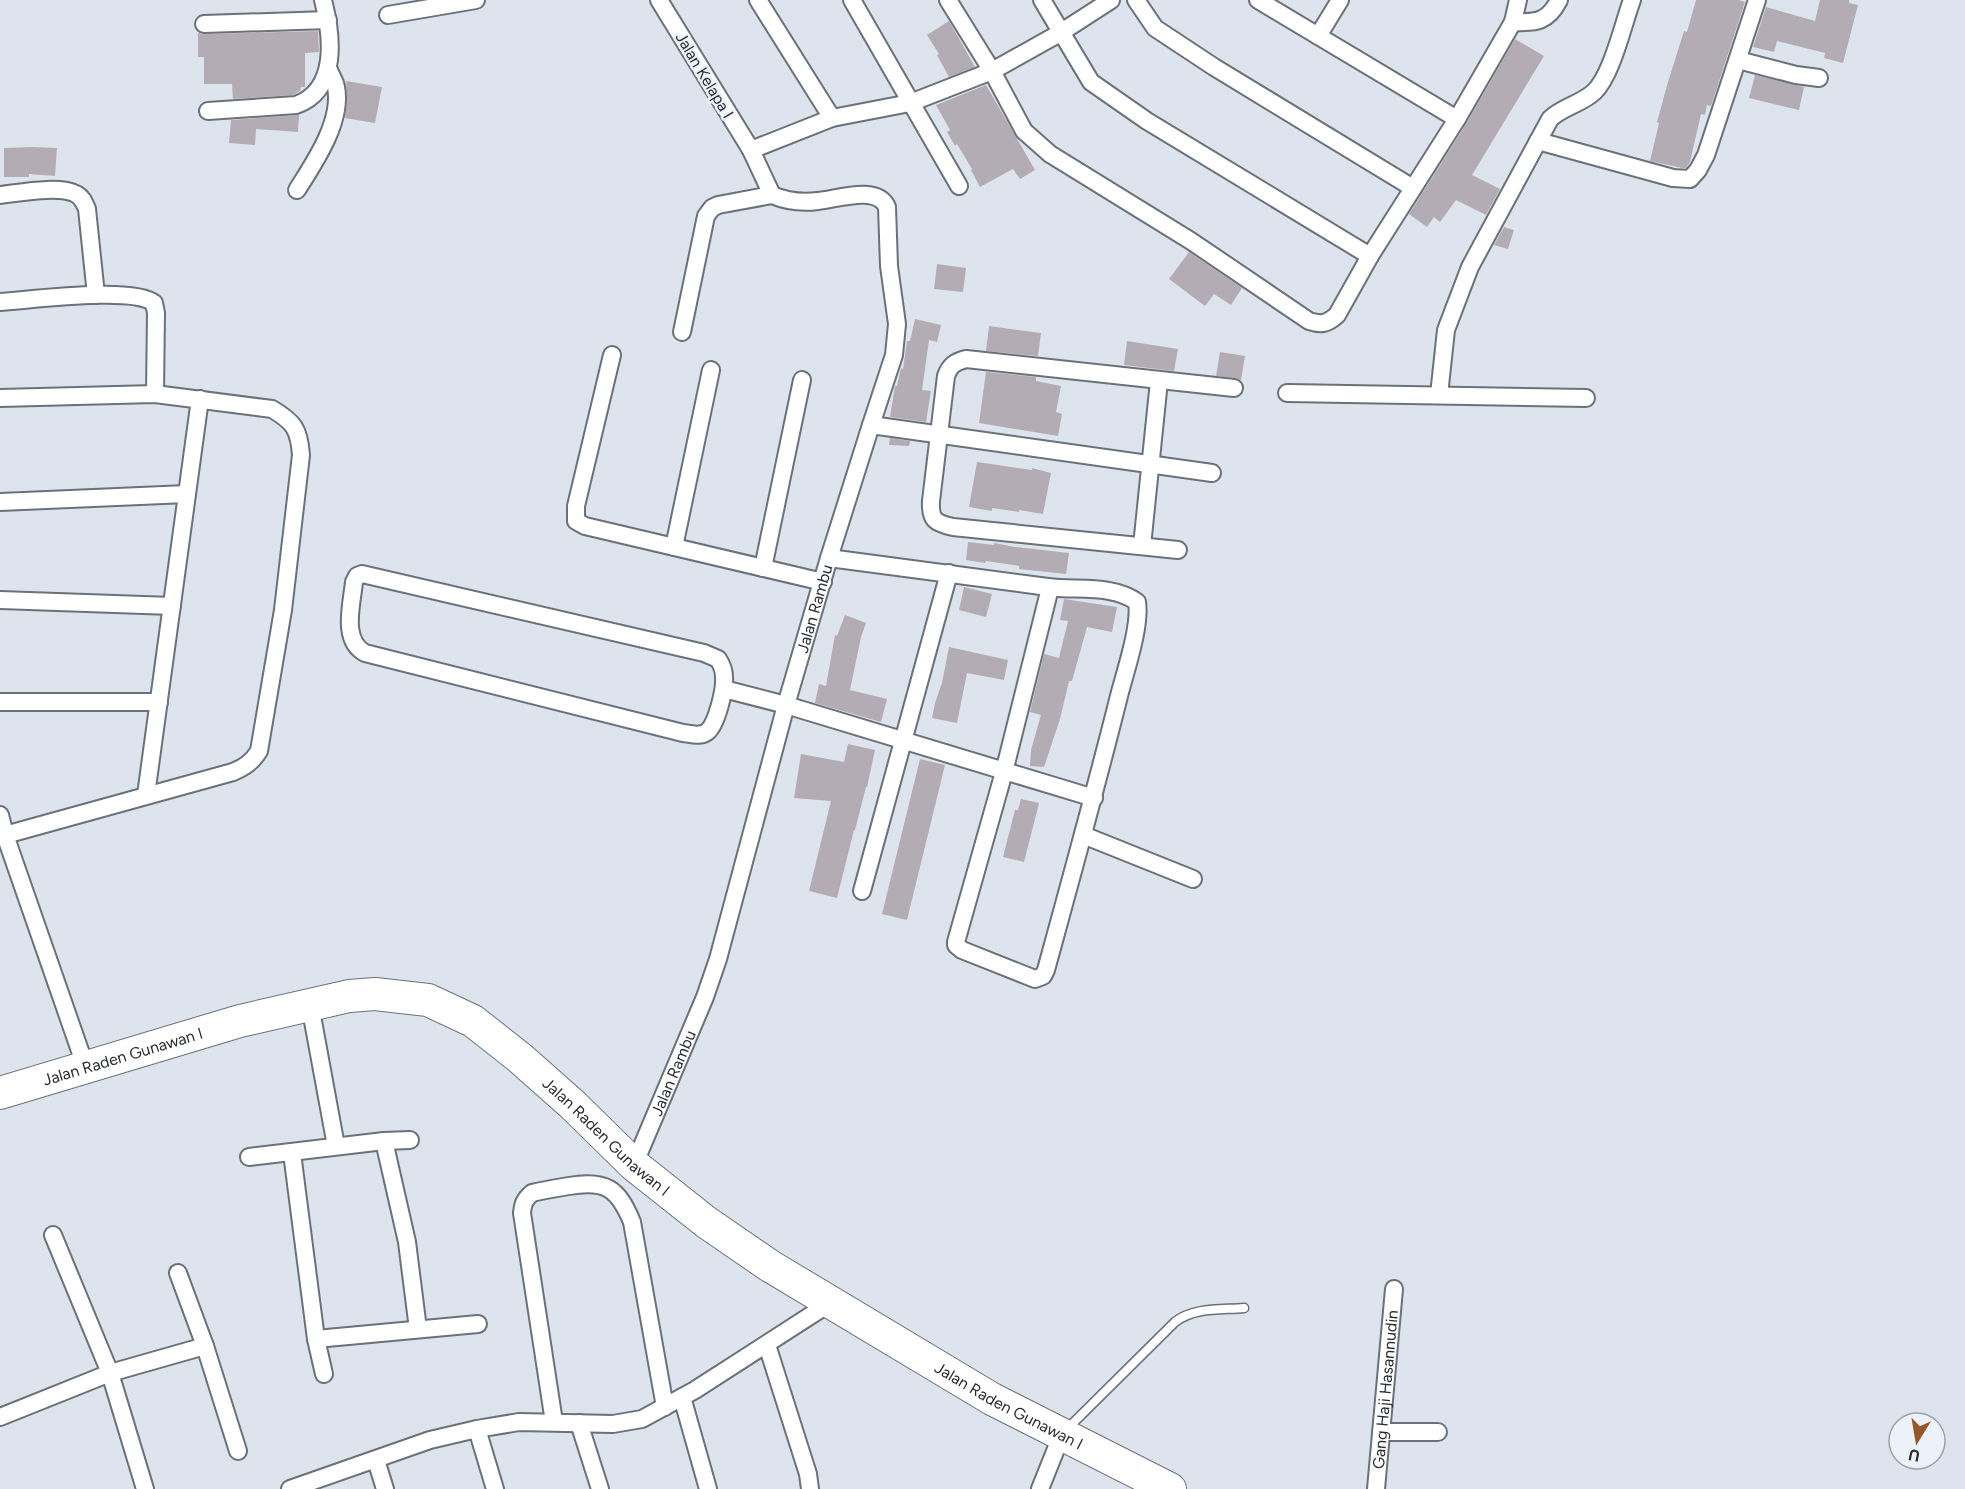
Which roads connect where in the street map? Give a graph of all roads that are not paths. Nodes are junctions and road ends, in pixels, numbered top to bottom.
1 (323, 0) edge
2 (476, 0) edge
3 (659, 0) edge
4 (758, 0) edge
5 (852, 0) edge
6 (948, 0) edge
7 (1042, 0) edge
8 (1111, 0) edge
9 (1136, 0) edge
10 (1258, 0) edge
11 (1340, 0) edge
12 (1518, 0) edge
13 (1559, 0) edge
14 (1632, 0) edge
15 (1757, 0) edge
16 (388, 15) dead end
17 (328, 20) junction
18 (1513, 22) junction
19 (204, 24) dead end
20 (1060, 33) junction
21 (1318, 36) junction
22 (1738, 60) junction
23 (329, 70) junction
24 (992, 72) junction
25 (1820, 78) dead end
26 (910, 103) junction
27 (208, 111) dead end
28 (832, 118) junction
29 (1457, 119) junction
30 (1538, 141) junction
31 (751, 150) junction
32 (959, 186) dead end
33 (1413, 188) junction
34 (297, 190) dead end
35 (0, 195) edge
36 (772, 195) junction
37 (1370, 256) junction
38 (96, 295) junction
39 (0, 302) edge
40 (682, 332) dead end
41 (612, 355) dead end
42 (711, 370) dead end
43 (802, 380) dead end
44 (1159, 381) junction
45 (1234, 388) dead end
46 (1287, 393) dead end
47 (155, 394) junction
48 (1439, 395) junction
49 (0, 398) edge
50 (1586, 398) dead end
51 (200, 399) junction
52 (871, 425) junction
53 (939, 434) junction
54 (1150, 464) junction
55 (1212, 473) dead end
56 (187, 495) junction
57 (0, 502) edge
58 (1142, 546) junction
59 (674, 547) junction
60 (1178, 550) dead end
61 (829, 558) junction
62 (763, 568) junction
63 (949, 573) junction
64 (823, 582) junction
65 (1050, 588) junction
66 (0, 600) edge
67 (172, 606) junction
68 (724, 689) junction
69 (0, 702) edge
70 (159, 702) junction
71 (786, 705) junction
72 (904, 742) junction
73 (1004, 772) junction
74 (146, 795) junction
75 (1094, 798) junction
76 (0, 815) edge
77 (5, 835) junction
78 (1083, 835) junction
79 (1193, 879) dead end
80 (862, 891) dead end
81 (310, 1005) junction
82 (86, 1068) junction
83 (0, 1093) edge
84 (410, 1140) dead end
85 (384, 1141) junction
86 (336, 1146) junction
87 (292, 1153) junction
88 (249, 1157) dead end
89 (634, 1165) junction
90 (53, 1235) dead end
91 (178, 1273) dead end
92 (1394, 1289) dead end
93 (830, 1303) junction
94 (1244, 1308) dead end
95 (478, 1324) dead end
96 (418, 1329) junction
97 (316, 1339) junction
98 (767, 1344) junction
99 (205, 1346) junction
100 (110, 1373) junction
101 (324, 1374) dead end
102 (682, 1397) junction
103 (665, 1407) junction
104 (0, 1418) edge
105 (554, 1422) junction
106 (579, 1423) junction
107 (477, 1429) junction
108 (1381, 1432) junction
109 (1438, 1432) dead end
110 (1062, 1434) junction
111 (238, 1451) dead end
112 (376, 1460) junction
113 (145, 1489) edge
114 (290, 1489) edge
115 (385, 1489) edge
116 (495, 1489) edge
117 (600, 1489) edge
118 (708, 1489) edge
119 (810, 1489) edge
120 (1040, 1489) edge
121 (1169, 1489) edge
122 (1376, 1489) edge

1 - 17 street
2 - 16 street
3 - 31 street, Jalan Kelapa I
4 - 28 street
5 - 26 street
6 - 24 street
7 - 20 street
8 - 20 street
9 - 33 street
10 - 21 street
11 - 21 street
12 - 18 street
13 - 18 street
14 - 30 street
15 - 22 street
17 - 19 street
17 - 23 street
18 - 29 street
20 - 24 street
20 - 37 street
21 - 29 street
22 - 25 street
22 - 30 street
23 - 27 street
23 - 34 street
24 - 26 street
24 - 37 street
26 - 28 street
26 - 32 street
28 - 31 street
29 - 33 street
30 - 48 street
31 - 36 street
33 - 37 street
35 - 38 street
36 - 40 street
36 - 52 street, Jalan Rambu
38 - 39 street
38 - 47 street
41 - 59 street
42 - 59 street
43 - 62 street
44 - 45 street
44 - 53 street
44 - 54 street
46 - 48 street
47 - 49 street
47 - 51 street
48 - 50 street
51 - 56 street
51 - 74 street
52 - 53 street
52 - 61 street, Jalan Rambu
53 - 54 street
53 - 58 street
54 - 55 street
54 - 58 street
56 - 57 street
56 - 67 street
58 - 60 street
59 - 62 street
61 - 63 street
61 - 64 street, Jalan Rambu
62 - 64 street
63 - 65 street
63 - 72 street
64 - 71 street, Jalan Rambu
65 - 73 street
65 - 75 street
66 - 67 street
67 - 70 street
68 - 68 street
68 - 71 street
69 - 70 street
70 - 74 street
71 - 72 street
71 - 89 street, Jalan Rambu
72 - 73 street
72 - 80 street
73 - 75 street
73 - 78 street
74 - 77 street
75 - 78 street
76 - 77 street
77 - 82 street
78 - 79 street
81 - 82 highway, Jalan Raden Gunawan I
81 - 86 street
81 - 89 highway, Jalan Raden Gunawan I
82 - 83 highway, Jalan Raden Gunawan I
84 - 85 street
85 - 86 street
85 - 96 street
86 - 87 street
87 - 88 street
87 - 97 street
89 - 93 highway, Jalan Raden Gunawan I
90 - 100 street
91 - 99 street
92 - 108 street, Gang Haji Hasannudin
93 - 98 street
93 - 110 highway, Jalan Raden Gunawan I
94 - 110 lane
95 - 96 street
96 - 97 street
97 - 101 street
98 - 102 street
98 - 119 street
99 - 100 street
99 - 111 street
100 - 104 street
100 - 113 street
102 - 103 street
102 - 118 street
103 - 105 street
103 - 106 street
105 - 106 street
105 - 107 street
106 - 117 street
107 - 112 street
107 - 116 street
108 - 109 street
108 - 122 street, Gang Haji Hasannudin
110 - 120 street
110 - 121 highway, Jalan Raden Gunawan I
112 - 114 street
112 - 115 street

